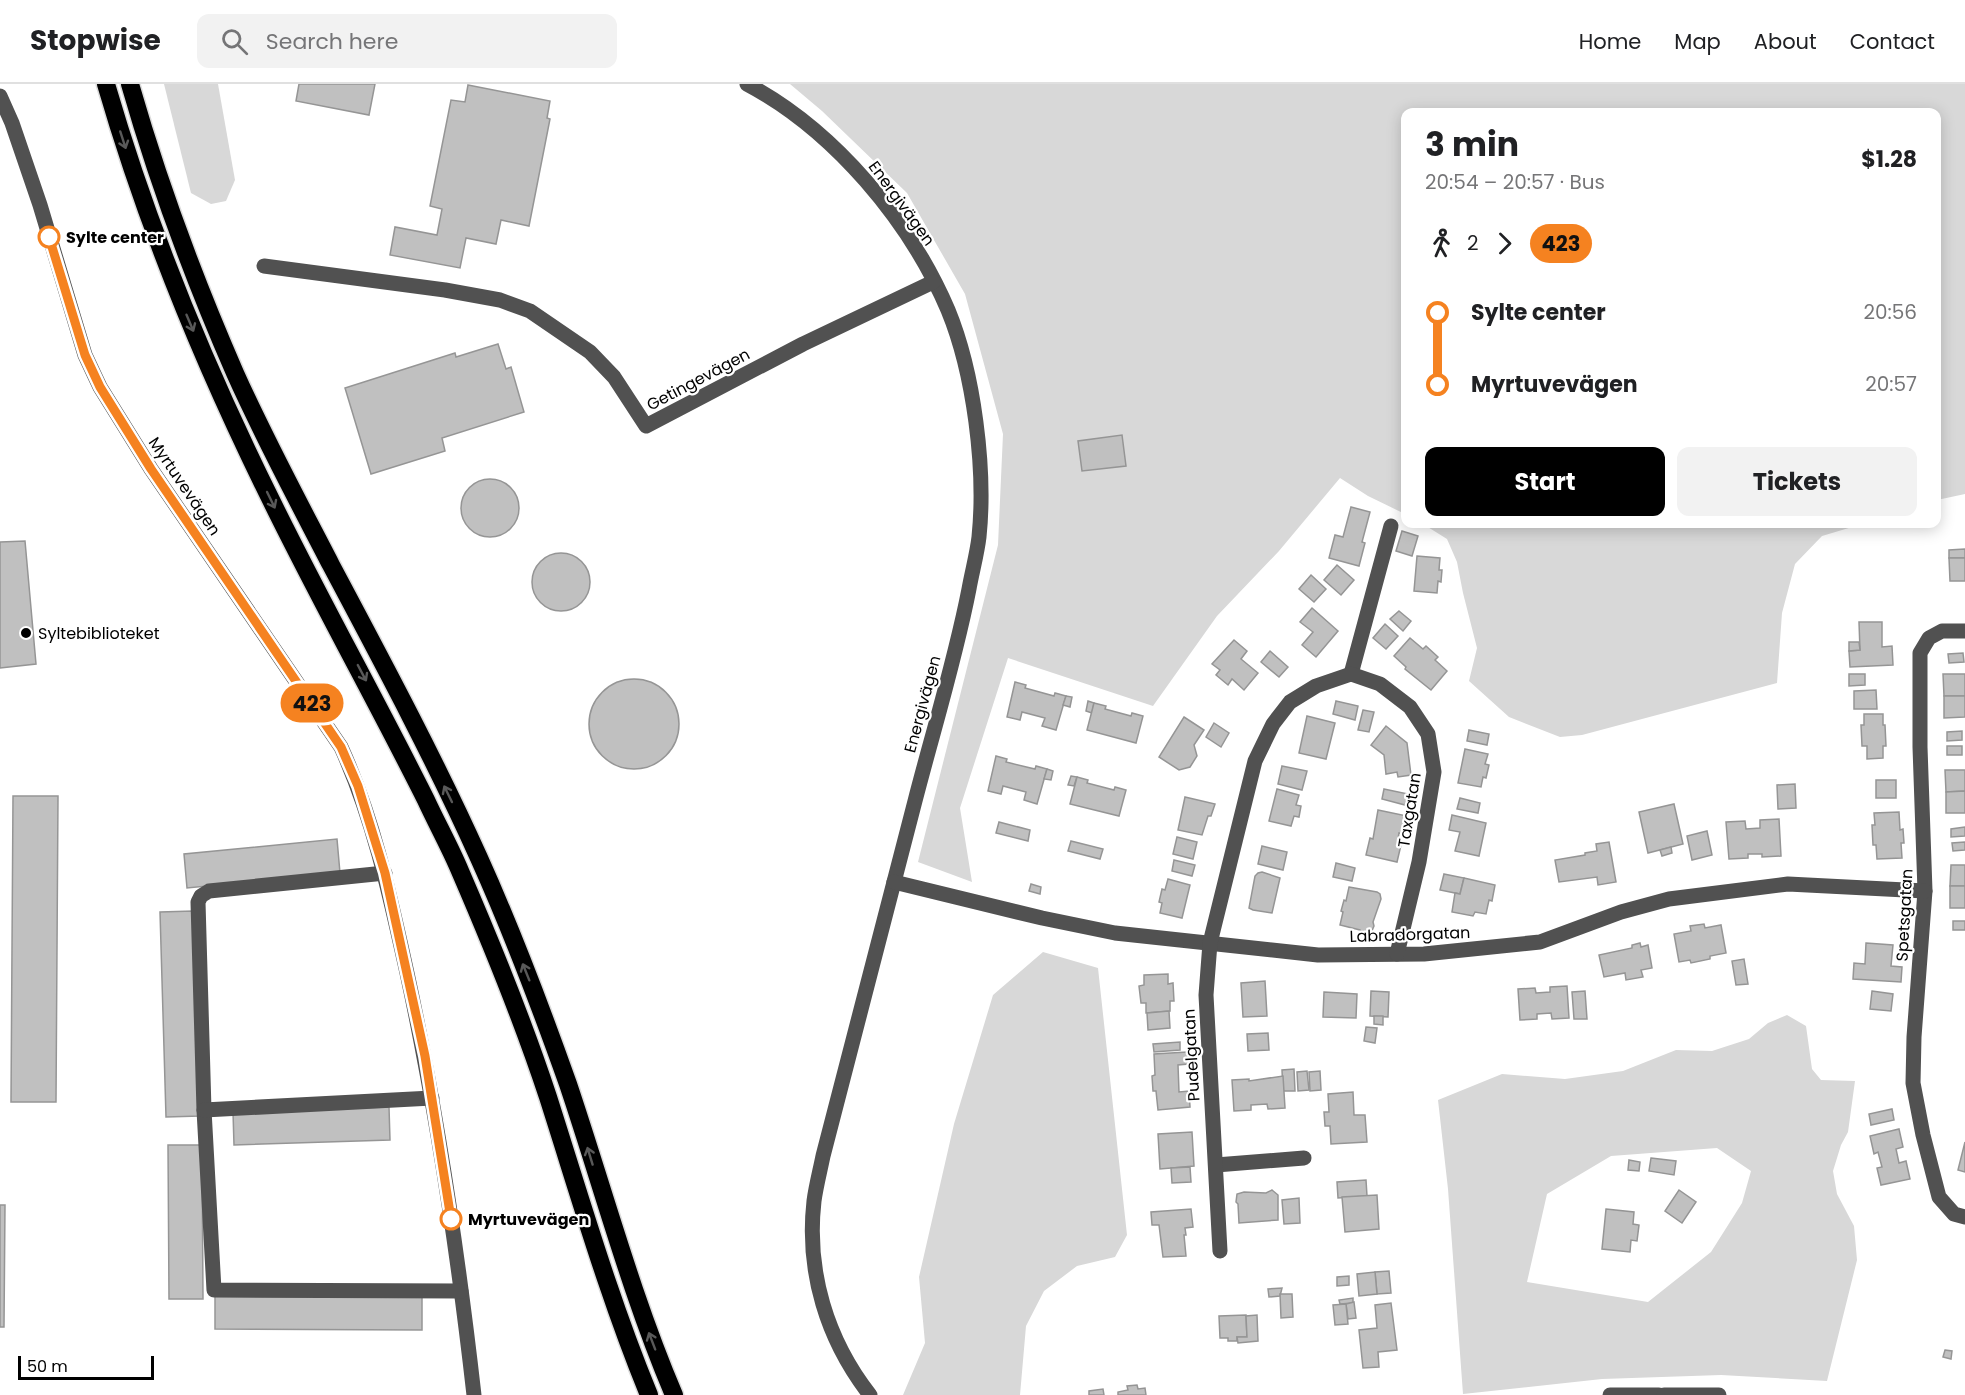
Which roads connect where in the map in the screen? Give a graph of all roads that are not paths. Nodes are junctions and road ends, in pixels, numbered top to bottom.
1 (106, 84) edge
2 (130, 84) edge
3 (747, 84) edge
4 (0, 96) edge
5 (264, 266) dead end
6 (933, 282) junction
7 (1391, 526) dead end
8 (1965, 631) edge
9 (1351, 674) junction
10 (385, 873) junction
11 (894, 882) junction
12 (1925, 891) junction
13 (1210, 943) junction
14 (1398, 954) junction
15 (432, 1098) junction
16 (204, 1110) junction
17 (1304, 1158) dead end
18 (1215, 1165) junction
19 (1965, 1217) edge
20 (1220, 1251) dead end
21 (461, 1291) junction
22 (474, 1395) edge
23 (648, 1395) edge
24 (674, 1395) edge
25 (870, 1395) edge
26 (1610, 1395) edge
27 (1659, 1395) edge
28 (1664, 1395) edge
29 (1719, 1395) edge

1 -> 23 highway
24 -> 2 highway
3 - 6 street, Energivägen
4 - 10 street, Myrtuvevägen
5 - 6 street, Getingevägen
6 - 11 street, Energivägen
7 - 9 street
8 - 12 street, Spetsgatan
9 - 13 street
9 - 14 street, Taxgatan
10 - 15 street, Myrtuvevägen
10 - 16 street
11 - 13 street, Labradorgatan
11 - 25 street, Energivägen
12 - 14 street, Labradorgatan
12 - 19 street, Spetsgatan
13 - 14 street, Labradorgatan
13 - 18 street, Pudelgatan
15 - 16 street
15 - 21 street, Myrtuvevägen
16 - 21 street
17 - 18 street
18 - 20 street, Pudelgatan
21 - 22 street, Myrtuvevägen
26 - 27 street
28 - 29 street

